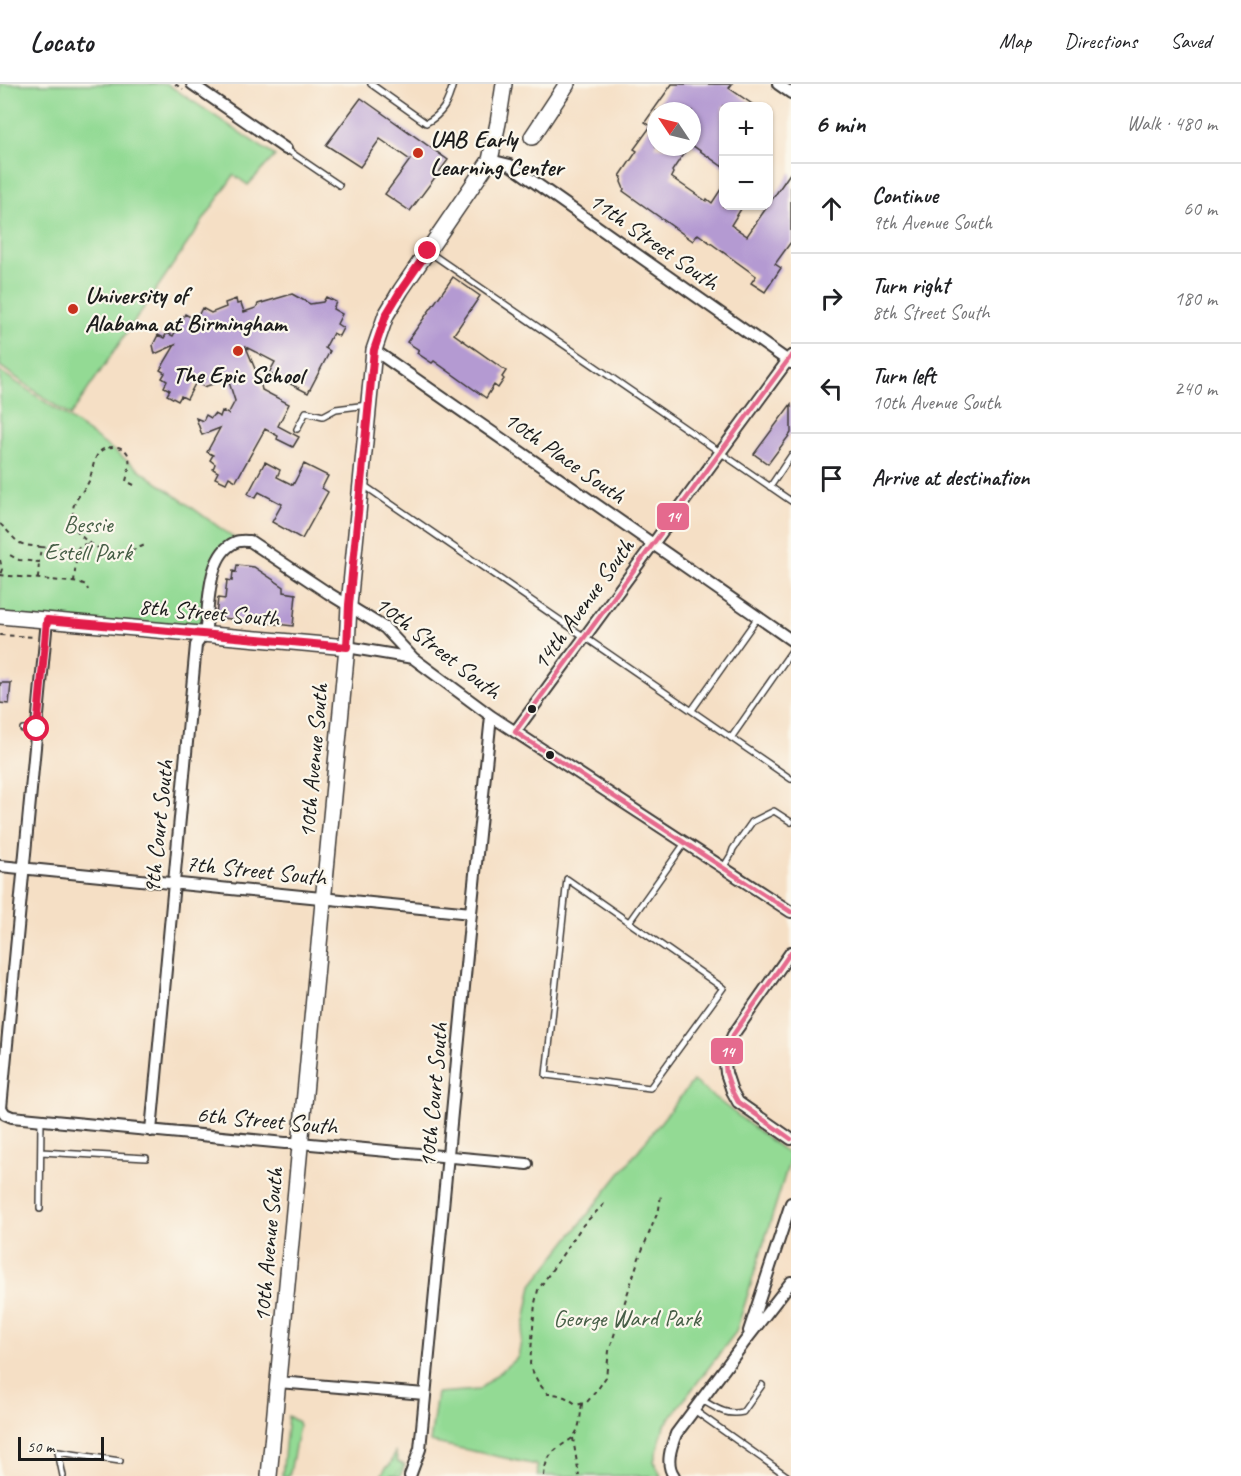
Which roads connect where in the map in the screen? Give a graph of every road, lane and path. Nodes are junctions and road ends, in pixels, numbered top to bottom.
1 (192, 84) edge
2 (371, 84) edge
3 (453, 84) edge
4 (504, 84) edge
5 (567, 84) edge
6 (778, 84) edge
7 (791, 93) edge
8 (532, 137) dead end
9 (286, 149) joint
10 (490, 160) junction
11 (339, 185) dead end
12 (428, 251) junction
13 (374, 350) junction
14 (790, 360) edge
15 (369, 405) junction
16 (297, 429) dead end
17 (720, 452) junction
18 (791, 456) edge
19 (361, 483) junction
20 (134, 485) dead end
21 (770, 487) junction
22 (791, 501) edge
23 (0, 524) edge
24 (238, 541) joint
25 (92, 544) junction
26 (147, 544) dead end
27 (654, 544) junction
28 (41, 547) junction
29 (77, 550) junction
30 (8, 554) dead end
31 (0, 560) edge
32 (39, 562) junction
33 (0, 574) edge
34 (38, 578) junction
35 (74, 582) junction
36 (88, 590) dead end
37 (349, 605) junction
38 (0, 616) edge
39 (758, 617) junction
40 (47, 620) junction
41 (0, 635) edge
42 (203, 635) junction
43 (585, 636) junction
44 (39, 638) dead end
45 (791, 640) edge
46 (347, 647) junction
47 (791, 652) edge
48 (413, 658) junction
49 (692, 710) junction
50 (491, 716) junction
51 (23, 729) dead end
52 (37, 729) junction
53 (516, 732) junction
54 (731, 738) junction
55 (791, 779) edge
56 (791, 822) edge
57 (685, 843) junction
58 (0, 866) edge
59 (723, 868) junction
60 (24, 869) junction
61 (173, 883) junction
62 (323, 898) junction
63 (791, 912) edge
64 (471, 913) junction
65 (629, 922) junction
66 (791, 952) edge
67 (41, 1120) junction
68 (151, 1131) junction
69 (791, 1139) edge
70 (300, 1143) junction
71 (41, 1152) junction
72 (146, 1158) dead end
73 (448, 1158) junction
74 (527, 1164) dead end
75 (661, 1195) dead end
76 (791, 1203) edge
77 (604, 1204) dead end
78 (40, 1209) dead end
79 (791, 1282) edge
80 (746, 1340) junction
81 (278, 1382) junction
82 (762, 1385) dead end
83 (425, 1394) junction
84 (702, 1400) junction
85 (582, 1404) junction
86 (694, 1410) junction
87 (573, 1438) junction
88 (120, 1461) dead end
89 (63, 1476) edge
90 (269, 1476) edge
91 (410, 1476) edge
92 (544, 1476) edge
93 (579, 1476) edge
94 (674, 1476) edge
95 (787, 1476) edge

1 - 9 street
2 - 3 lane
4 - 10 street, 10th Avenue South
5 - 8 street
6 - 7 street
9 - 11 lane
10 - 12 street, 10th Avenue South
10 - 14 street, 11th Street South
12 - 13 street, 10th Avenue South
12 - 17 lane
13 - 15 street, 10th Avenue South
13 - 27 street, 10th Place South
14 - 17 street, 14th Avenue South
15 - 16 lane
15 - 19 street, 10th Avenue South
17 - 21 lane
17 - 27 street, 14th Avenue South
18 - 21 lane
19 - 37 street, 10th Avenue South
19 - 43 lane
20 - 25 path
21 - 22 lane
23 - 28 path
24 - 37 street, 10th Street South
24 - 42 street, 9th Court South
25 - 26 path
25 - 29 path
27 - 39 street, 10th Place South
27 - 43 street, 14th Avenue South
28 - 29 path
28 - 32 path
29 - 35 path
30 - 32 path
31 - 33 path
32 - 34 path
33 - 34 path
34 - 35 path
35 - 36 path
37 - 46 street, 10th Avenue South
37 - 48 street, 10th Street South
38 - 40 street, 8th Street South
39 - 45 street, 10th Place South
39 - 49 lane
40 - 42 street, 8th Street South
40 - 52 street
41 - 44 path
42 - 46 street, 8th Street South
42 - 61 street, 9th Court South
43 - 49 lane
43 - 53 street, 14th Avenue South
46 - 48 street, 8th Street South
46 - 62 street, 10th Avenue South
47 - 54 lane
48 - 50 street, 10th Street South
49 - 54 lane
50 - 53 street, 10th Street South
50 - 64 street, 10th Court South
51 - 52 lane
52 - 60 street
53 - 57 street, 10th Street South
54 - 55 lane
56 - 59 lane
57 - 59 street, 10th Street South
57 - 65 lane
58 - 60 street, 7th Street South
59 - 63 street, 10th Street South
60 - 61 street, 7th Street South
60 - 67 street, 6th Street South
61 - 62 street, 7th Street South
61 - 68 street, 9th Court South
62 - 64 street, 7th Street South
62 - 70 street, 10th Avenue South
64 - 73 street, 10th Court South
65 - 65 lane
66 - 69 street
67 - 68 street, 6th Street South
67 - 71 lane
68 - 70 street, 6th Street South
70 - 73 street, 6th Street South
70 - 81 street, 10th Avenue South
71 - 72 lane
71 - 78 lane
73 - 74 street, 6th Street South
73 - 83 street, 10th Court South
75 - 85 path
76 - 80 street
77 - 85 path
79 - 80 street
80 - 84 street
81 - 83 street
81 - 90 street, 10th Avenue South
82 - 84 lane
83 - 91 street, 10th Court South
84 - 86 street
85 - 87 path
86 - 94 street
86 - 95 lane
87 - 92 path
87 - 93 path
88 - 89 lane

